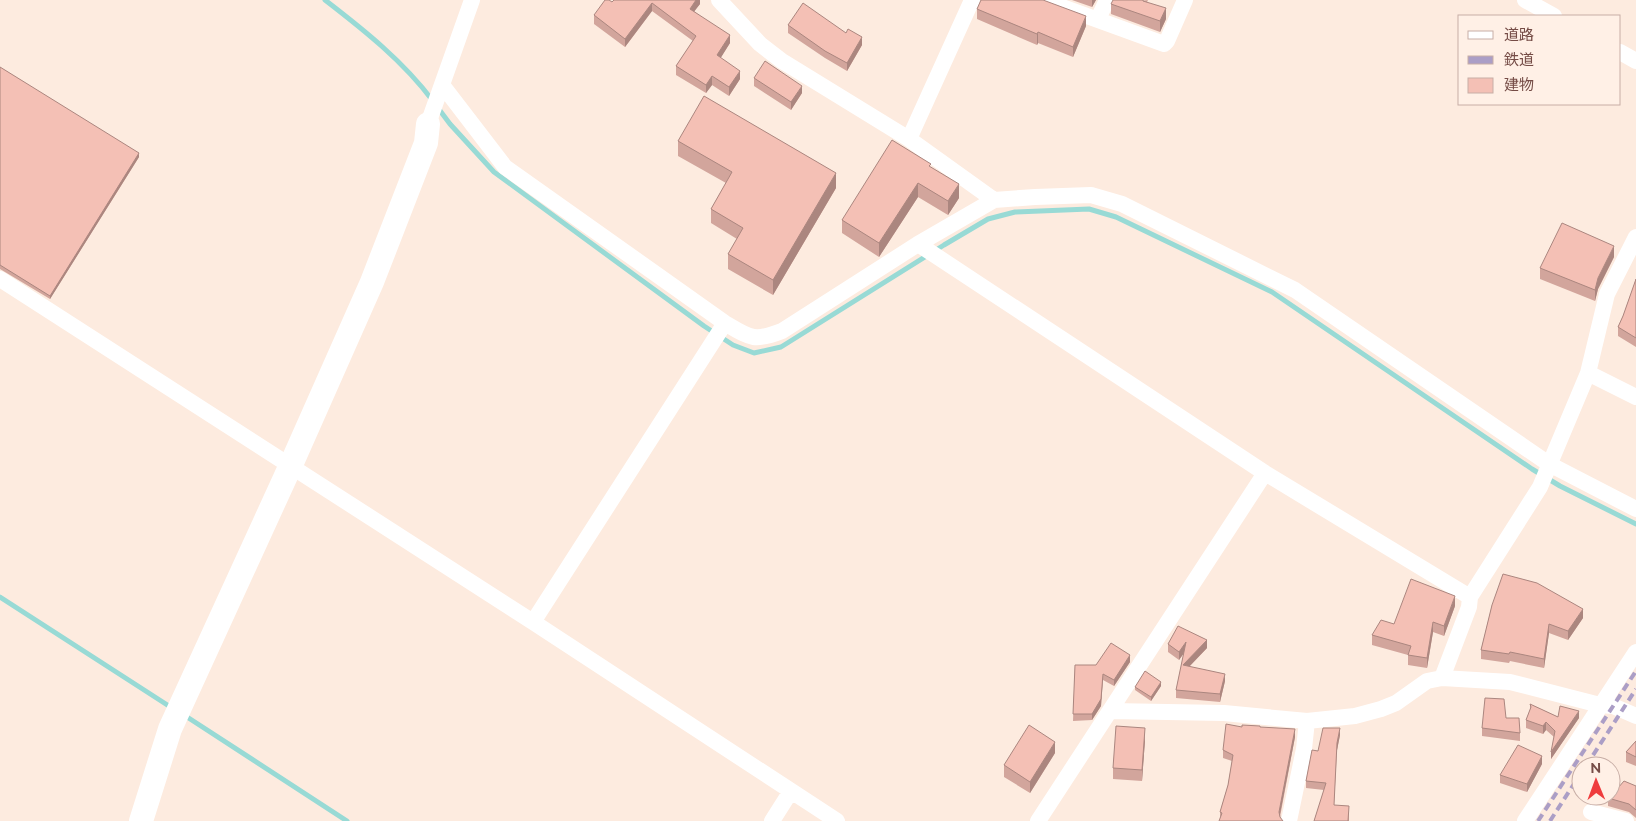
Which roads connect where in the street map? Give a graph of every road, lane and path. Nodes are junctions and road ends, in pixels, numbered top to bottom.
1 (472, 0) edge
2 (719, 0) edge
3 (972, 0) edge
4 (1107, 0) edge
5 (1185, 0) edge
6 (1525, 0) edge
7 (1048, 1) edge
8 (1552, 15) edge
9 (1098, 20) junction
10 (1621, 53) edge
11 (1635, 60) edge
12 (442, 88) junction
13 (430, 119) joint
14 (909, 139) junction
15 (994, 200) junction
16 (1636, 237) edge
17 (921, 246) junction
18 (0, 279) edge
19 (724, 325) junction
20 (1588, 374) junction
21 (1636, 397) edge
22 (290, 467) junction
23 (1547, 467) junction
24 (1265, 473) junction
25 (1636, 509) edge
26 (1470, 597) junction
27 (532, 622) junction
28 (1636, 652) edge
29 (1442, 678) junction
30 (1600, 705) junction
31 (1110, 711) junction
32 (1636, 716) edge
33 (1307, 721) junction
34 (791, 791) junction
35 (1591, 812) dead end
36 (141, 821) edge
37 (772, 821) edge
38 (837, 821) edge
39 (1038, 821) edge
40 (1289, 821) edge
41 (1525, 821) edge
42 (1626, 821) edge

1 - 12 street
2 - 14 street
3 - 14 street
4 - 9 street
5 - 9 street
6 - 8 street
7 - 9 street
10 - 11 street
12 - 13 street
12 - 19 street
13 - 22 street
14 - 15 street
15 - 17 street
15 - 23 street
16 - 20 street
17 - 19 street
17 - 24 street
18 - 22 street
19 - 27 street
20 - 21 street
20 - 23 street
22 - 27 street
22 - 36 street
23 - 25 street
23 - 26 street
24 - 26 street
24 - 31 street
26 - 29 street
27 - 34 street
28 - 30 street
29 - 30 street
29 - 33 street
30 - 32 street
30 - 41 street
31 - 33 street
31 - 39 street
33 - 40 street
34 - 37 street
34 - 38 street
35 - 42 street

